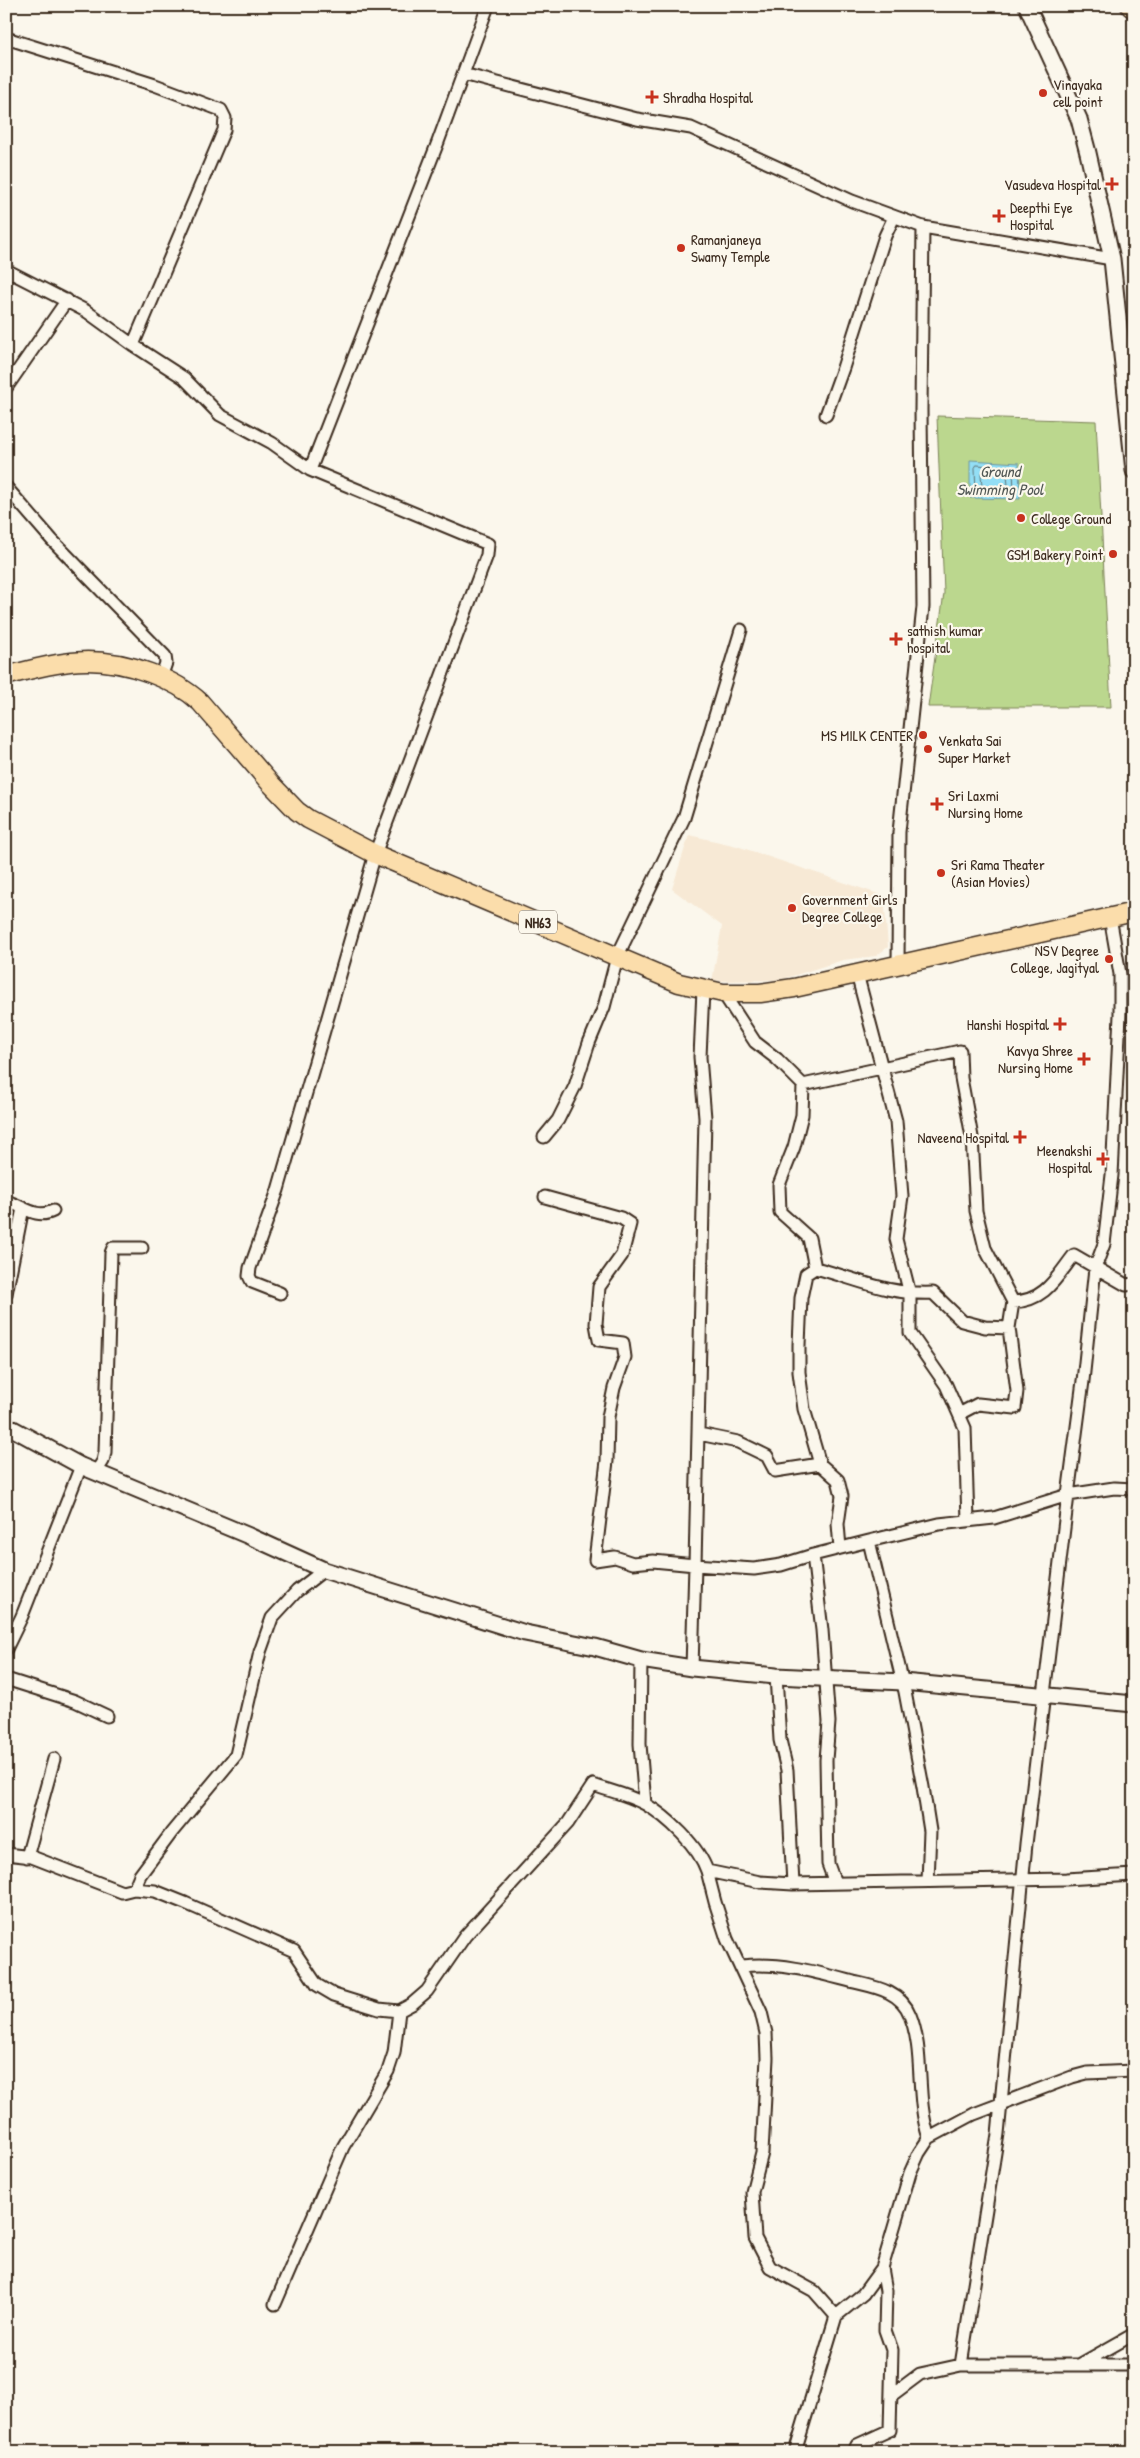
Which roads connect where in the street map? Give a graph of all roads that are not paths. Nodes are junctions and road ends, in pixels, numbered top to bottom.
1 (488, 6) edge
2 (1027, 6) edge
3 (1130, 6) edge
4 (1134, 9) edge
5 (6, 38) edge
6 (463, 74) junction
7 (894, 217) junction
8 (923, 227) junction
9 (1112, 259) junction
10 (9, 276) edge
11 (67, 300) junction
12 (133, 345) junction
13 (6, 388) edge
14 (826, 415) dead end
15 (310, 470) junction
16 (1134, 471) edge
17 (6, 487) edge
18 (741, 630) dead end
19 (6, 676) edge
20 (161, 677) junction
21 (375, 854) junction
22 (1134, 912) edge
23 (1110, 917) junction
24 (617, 957) junction
25 (898, 965) junction
26 (857, 974) junction
27 (703, 990) junction
28 (723, 993) junction
29 (884, 1068) junction
30 (803, 1085) junction
31 (544, 1137) dead end
32 (545, 1197) dead end
33 (6, 1201) edge
34 (23, 1208) junction
35 (53, 1211) dead end
36 (142, 1248) dead end
37 (815, 1268) junction
38 (1095, 1268) junction
39 (1134, 1284) edge
40 (280, 1293) dead end
41 (6, 1294) edge
42 (910, 1294) junction
43 (1013, 1302) junction
44 (1009, 1328) junction
45 (958, 1414) junction
46 (6, 1425) edge
47 (699, 1434) junction
48 (820, 1464) junction
49 (81, 1466) junction
50 (96, 1472) junction
51 (1134, 1489) edge
52 (1068, 1495) junction
53 (968, 1521) junction
54 (869, 1541) junction
55 (840, 1548) junction
56 (813, 1555) junction
57 (695, 1565) junction
58 (324, 1570) junction
59 (6, 1648) edge
60 (641, 1660) junction
61 (692, 1668) junction
62 (776, 1676) junction
63 (6, 1678) edge
64 (826, 1678) junction
65 (903, 1682) junction
66 (1044, 1696) junction
67 (1134, 1704) edge
68 (108, 1716) dead end
69 (54, 1759) dead end
70 (645, 1804) junction
71 (6, 1854) edge
72 (26, 1857) junction
73 (708, 1872) junction
74 (1134, 1875) edge
75 (1023, 1879) junction
76 (928, 1881) junction
77 (835, 1883) junction
78 (793, 1884) junction
79 (134, 1890) junction
80 (742, 1966) junction
81 (399, 2011) junction
82 (1134, 2071) edge
83 (1000, 2105) junction
84 (929, 2138) junction
85 (882, 2268) junction
86 (275, 2304) dead end
87 (836, 2316) junction
88 (1134, 2334) edge
89 (961, 2365) junction
90 (1080, 2366) junction
91 (1134, 2366) edge
92 (892, 2395) junction
93 (794, 2452) edge
94 (854, 2452) edge

1 - 6 street
2 - 9 main road
3 - 4 main road
5 - 12 street
6 - 7 street
6 - 15 street
7 - 8 street
7 - 14 street
8 - 9 street
8 - 25 street
9 - 16 main road
10 - 11 street
11 - 12 street
11 - 13 street
12 - 15 street
15 - 21 street
17 - 20 street
18 - 24 street
19 - 20 main road, NH63
20 - 21 main road, NH63
21 - 24 main road, NH63
21 - 40 street
22 - 23 main road, NH63
23 - 25 main road, NH63
23 - 38 street
24 - 27 main road, NH63
24 - 31 street
25 - 26 main road, NH63
26 - 28 main road, NH63
26 - 29 street
27 - 28 main road, NH63
27 - 47 street
28 - 30 street
29 - 30 street
29 - 42 street
29 - 43 street
30 - 37 street
32 - 57 street
33 - 34 street
34 - 35 street
34 - 41 street
36 - 50 street
37 - 42 street
37 - 48 street
38 - 39 street
38 - 43 street
38 - 52 street
42 - 44 street
42 - 45 street
43 - 44 street
44 - 45 street
45 - 53 street
46 - 49 main road
47 - 48 street
47 - 57 street
48 - 55 street
49 - 50 main road
49 - 59 street
50 - 58 main road
51 - 52 street
52 - 53 street
52 - 66 street
53 - 54 street
54 - 55 street
54 - 65 street
55 - 56 street
56 - 57 street
56 - 64 street
57 - 61 street
58 - 60 main road
58 - 79 street
60 - 61 main road
60 - 70 street
61 - 62 main road
62 - 64 main road
62 - 78 street
63 - 68 street
64 - 65 main road
64 - 77 street
65 - 66 main road
65 - 76 street
66 - 67 main road
66 - 75 street
69 - 72 street
70 - 73 street
70 - 81 street
71 - 72 street
72 - 79 street
73 - 78 street
73 - 80 street
74 - 75 street
75 - 76 street
75 - 83 street
76 - 77 street
77 - 78 street
79 - 81 street
80 - 84 street
80 - 87 street
81 - 86 street
82 - 83 street
83 - 84 street
83 - 89 street
84 - 85 street
85 - 87 street
85 - 92 street
87 - 93 street
88 - 90 street
89 - 90 street
89 - 92 street
90 - 91 street
92 - 94 street

